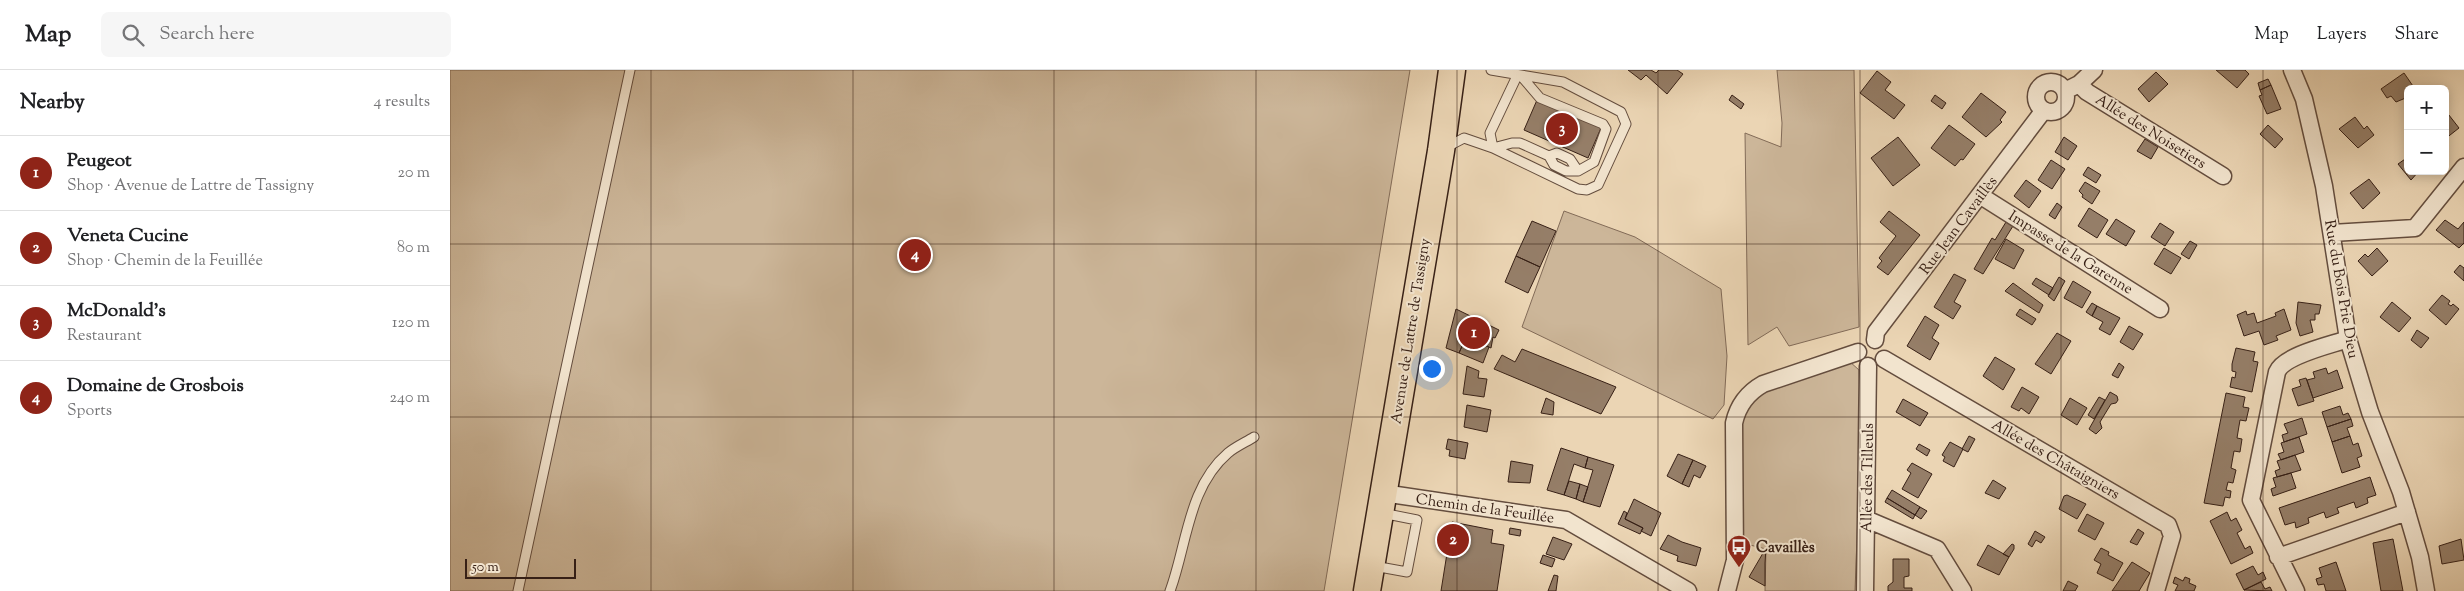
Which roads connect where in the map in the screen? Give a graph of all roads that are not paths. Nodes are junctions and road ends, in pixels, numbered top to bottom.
1 (630, 70) edge
2 (1437, 70) edge
3 (1452, 70) edge
4 (1491, 70) edge
5 (2094, 70) edge
6 (2292, 70) edge
7 (1519, 76) junction
8 (2051, 76) edge
9 (2079, 84) junction
10 (2064, 91) junction
11 (2044, 110) junction
12 (1493, 148) junction
13 (1441, 151) junction
14 (2464, 168) edge
15 (2223, 176) dead end
16 (1981, 196) junction
17 (2332, 233) junction
18 (2160, 308) dead end
19 (2348, 339) junction
20 (1875, 340) junction
21 (1858, 352) junction
22 (1884, 359) junction
23 (1868, 366) junction
24 (1254, 437) dead end
25 (1381, 503) junction
26 (2407, 512) junction
27 (1866, 519) junction
28 (2278, 556) junction
29 (1372, 565) junction
30 (518, 591) edge
31 (1170, 591) edge
32 (1352, 591) edge
33 (1367, 591) edge
34 (1688, 591) edge
35 (1726, 591) edge
36 (1865, 591) edge
37 (1963, 591) edge
38 (2156, 591) edge
39 (2296, 591) edge
40 (2426, 591) edge

1 - 30 lane
2 - 32 main road
3 - 13 main road, Avenue de Lattre de Tassigny
4 - 7 lane
5 - 9 street
6 - 17 street, Rue du Bois Prie Dieu
7 - 12 lane
7 - 12 lane
7 - 12 lane
8 - 10 street
8 - 11 street
9 - 10 street
9 - 15 street, Allée des Noisetiers
10 - 11 street
11 - 16 street, Rue Jean Cavaillès
12 - 13 lane
13 - 25 main road, Avenue de Lattre de Tassigny
14 - 17 street
16 - 18 street, Impasse de la Garenne
16 - 20 street, Rue Jean Cavaillès
17 - 19 street, Rue du Bois Prie Dieu
19 - 26 street, Rue du Bois Prie Dieu
19 - 28 street
20 - 21 street
20 - 22 street
21 - 23 street
21 - 35 street
22 - 23 street
22 - 38 street, Allée des Châtaigniers
23 - 27 street, Allée des Tilleuls
24 - 31 lane
25 - 29 main road, Avenue de Lattre de Tassigny
25 - 29 lane
25 - 34 street, Chemin de la Feuillée
26 - 28 street
26 - 40 street, Rue du Bois Prie Dieu
27 - 36 street, Allée des Tilleuls
27 - 37 street
28 - 39 street
29 - 33 main road, Avenue de Lattre de Tassigny

